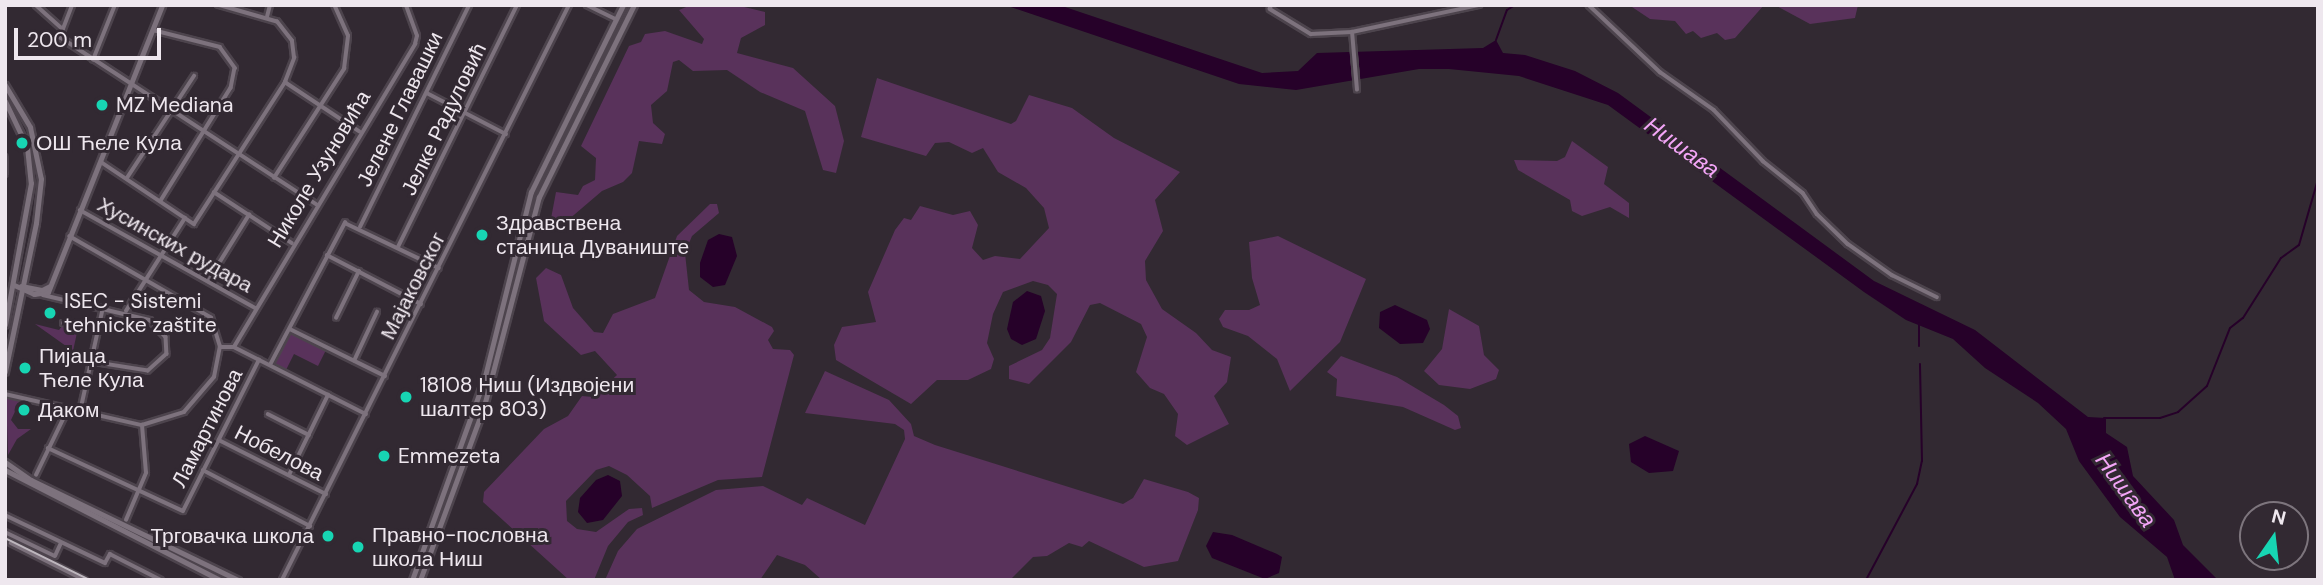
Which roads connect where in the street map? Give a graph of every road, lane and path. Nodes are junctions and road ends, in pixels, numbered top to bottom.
1 (36, 5) edge
2 (72, 5) edge
3 (115, 5) edge
4 (162, 5) edge
5 (218, 5) edge
6 (271, 5) edge
7 (334, 5) edge
8 (406, 5) edge
9 (469, 5) edge
10 (517, 5) edge
11 (569, 5) edge
12 (587, 5) edge
13 (623, 5) edge
14 (634, 5) edge
15 (1479, 5) edge
16 (1589, 5) edge
17 (1271, 7) edge
18 (267, 17) junction
19 (616, 19) junction
20 (63, 29) junction
21 (152, 30) junction
22 (1352, 32) junction
23 (93, 60) junction
24 (194, 76) dead end
25 (285, 82) junction
26 (5, 85) edge
27 (130, 85) junction
28 (1357, 90) dead end
29 (426, 93) junction
30 (5, 101) edge
31 (321, 106) junction
32 (171, 111) junction
33 (464, 113) junction
34 (359, 131) junction
35 (204, 133) junction
36 (506, 134) junction
37 (237, 154) junction
38 (5, 157) edge
39 (99, 161) junction
40 (5, 174) edge
41 (127, 178) junction
42 (274, 178) junction
43 (214, 192) junction
44 (161, 201) junction
45 (316, 204) junction
46 (80, 210) junction
47 (248, 215) junction
48 (185, 218) junction
49 (360, 227) junction
50 (70, 237) junction
51 (292, 243) junction
52 (398, 247) junction
53 (326, 254) junction
54 (162, 256) junction
55 (439, 268) junction
56 (359, 271) junction
57 (208, 281) junction
58 (5, 282) edge
59 (145, 282) junction
60 (14, 285) junction
61 (50, 286) junction
62 (24, 290) junction
63 (43, 295) junction
64 (1937, 297) dead end
65 (421, 304) junction
66 (103, 306) junction
67 (255, 308) junction
68 (126, 312) junction
69 (377, 313) dead end
70 (336, 318) dead end
71 (63, 323) dead end
72 (5, 325) edge
73 (289, 329) junction
74 (98, 330) junction
75 (220, 347) junction
76 (234, 347) junction
77 (260, 360) junction
78 (354, 361) junction
79 (91, 362) junction
80 (270, 365) junction
81 (5, 372) edge
82 (385, 376) junction
83 (5, 394) edge
84 (328, 395) junction
85 (68, 409) junction
86 (80, 412) junction
87 (268, 414) dead end
88 (366, 414) junction
89 (142, 425) junction
90 (309, 435) junction
91 (219, 440) junction
92 (48, 448) junction
93 (5, 462) edge
94 (5, 470) edge
95 (203, 470) junction
96 (36, 475) dead end
97 (289, 475) junction
98 (141, 489) junction
99 (326, 494) junction
100 (5, 515) edge
101 (126, 520) dead end
102 (310, 526) junction
103 (5, 532) edge
104 (11, 543) dead end
105 (61, 543) junction
106 (85, 580) edge
107 (161, 580) edge
108 (220, 580) edge
109 (238, 580) edge
110 (282, 580) edge
111 (412, 580) edge
112 (420, 580) edge

1 - 20 street
2 - 20 street
3 - 23 street
4 - 21 main road
5 - 18 street
6 - 18 street
7 - 31 street
8 - 34 street, Николе Узуновића
9 - 29 street, Јелене Главашки
10 - 33 street, Јелке Радуловић
11 - 36 street, Мајаковског
12 - 19 street
13 - 19 main road
14 - 112 main road
15 - 22 street
16 - 64 street
17 - 22 street
18 - 25 street
19 - 111 main road
20 - 23 street
21 - 27 main road
21 - 35 street
22 - 28 street
23 - 27 street
24 - 32 street
25 - 31 street
25 - 37 street
26 - 62 main road
27 - 32 street
27 - 39 main road
29 - 33 street
29 - 49 street, Јелене Главашки
30 - 60 main road
31 - 34 street
31 - 42 street
32 - 35 street
32 - 41 street
33 - 36 street
33 - 52 street, Јелке Радуловић
34 - 45 street, Николе Узуновића
35 - 37 street
35 - 44 street
36 - 55 street, Мајаковског
37 - 42 street
37 - 43 street
38 - 40 street
39 - 41 street
39 - 46 main road
41 - 44 street
42 - 45 street
43 - 47 street
43 - 48 street
44 - 48 street
45 - 51 street, Николе Узуновића
46 - 50 main road
46 - 54 street, Хусинских рудара
47 - 51 street
47 - 57 street
48 - 54 street
49 - 52 street
49 - 53 street, Ламартинова
50 - 59 street
50 - 61 main road
51 - 67 street, Николе Узуновића
52 - 55 street
53 - 56 street
53 - 73 street, Ламартинова
54 - 57 street, Хусинских рудара
54 - 59 street
55 - 65 street, Мајаковског
56 - 65 street
56 - 70 street
57 - 67 street, Хусинских рудара
58 - 60 street
59 - 68 street
59 - 75 street
60 - 62 main road
60 - 72 main road
61 - 62 main road
61 - 63 main road
62 - 63 main road
62 - 81 main road
63 - 66 street
65 - 82 street, Мајаковског
66 - 68 street
66 - 74 street
67 - 76 street, Николе Узуновића
68 - 79 street
69 - 78 street
71 - 74 street
73 - 78 street
73 - 80 street, Ламартинова
74 - 79 street
75 - 76 street
75 - 89 street
76 - 77 street
77 - 80 street
77 - 91 street, Ламартинова
78 - 82 street
79 - 86 street
80 - 84 street
82 - 88 street, Мајаковског
83 - 85 street
84 - 88 street
84 - 90 street
85 - 86 street
85 - 92 street
86 - 89 street
87 - 90 street
88 - 99 street, Мајаковског
89 - 98 street
90 - 97 street
91 - 95 street, Ламартинова
91 - 97 street, Нобелова
92 - 96 street
92 - 98 street
93 - 109 main road
94 - 108 main road
95 - 98 street, Ламартинова
95 - 102 street
97 - 99 street, Нобелова
98 - 101 street
99 - 102 street, Мајаковског
100 - 105 street
102 - 110 street, Мајаковског
103 - 105 street
104 - 106 street
105 - 107 street

